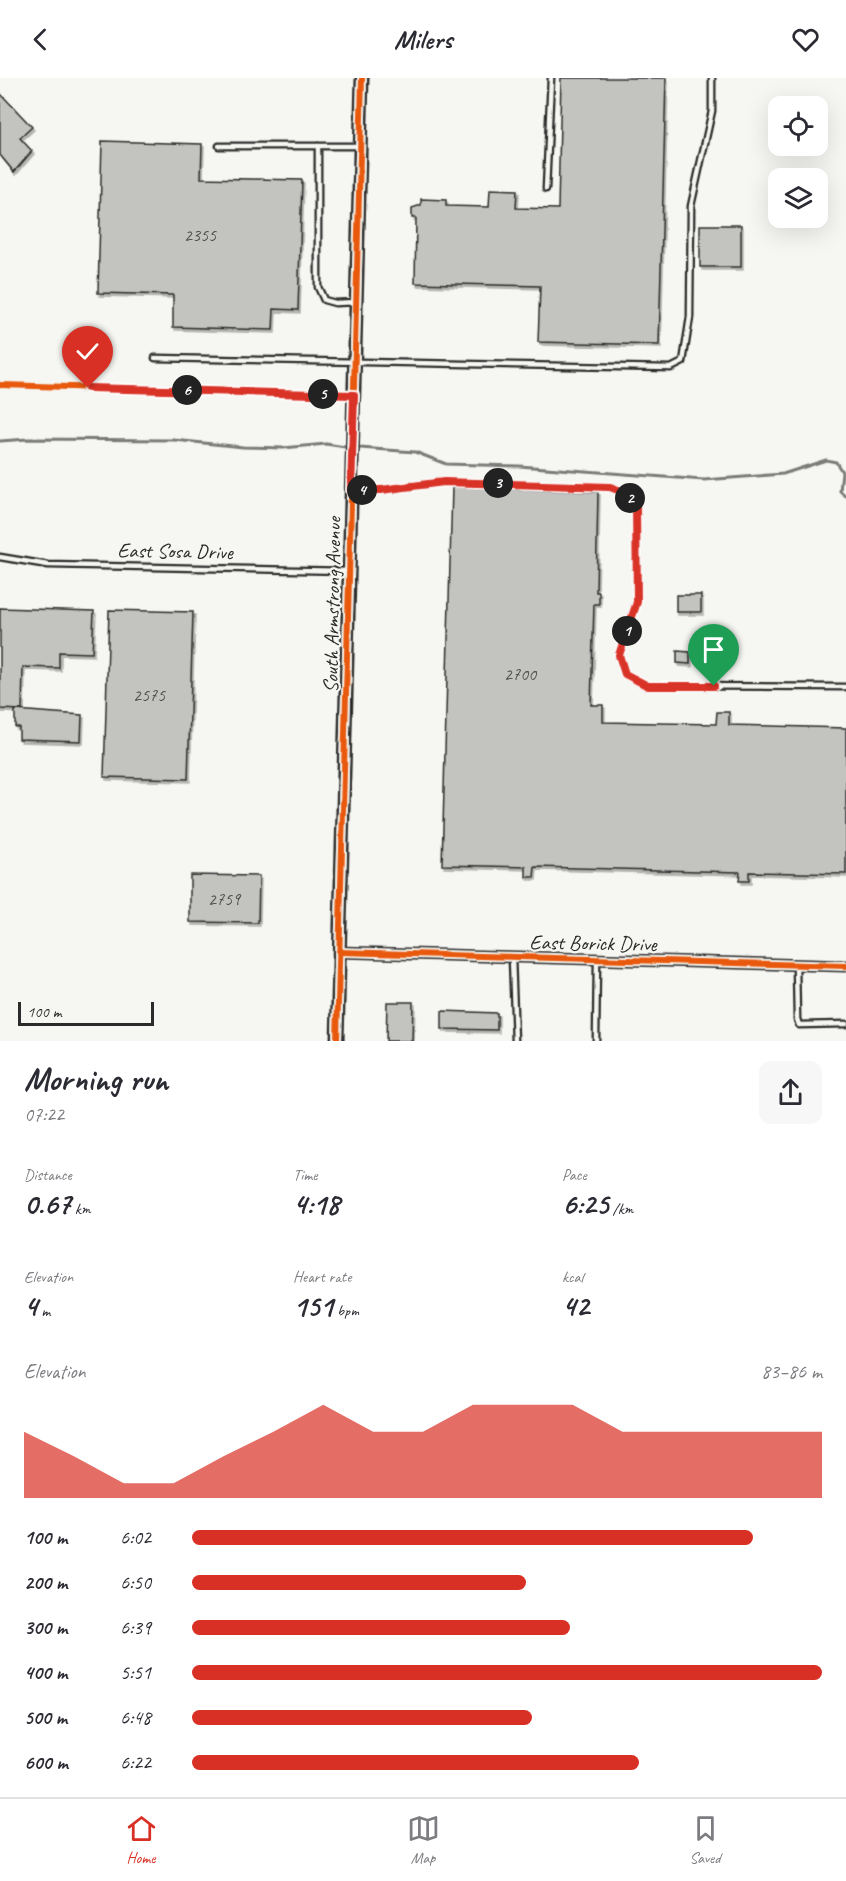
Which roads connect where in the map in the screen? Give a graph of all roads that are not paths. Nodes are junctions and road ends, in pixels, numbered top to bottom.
1 (362, 78) edge
2 (551, 78) edge
3 (712, 78) edge
4 (219, 146) dead end
5 (318, 146) junction
6 (361, 146) junction
7 (546, 189) dead end
8 (357, 302) junction
9 (155, 358) dead end
10 (355, 364) junction
11 (351, 490) junction
12 (0, 557) edge
13 (349, 571) junction
14 (846, 687) edge
15 (339, 952) junction
16 (512, 958) junction
17 (597, 960) junction
18 (796, 965) junction
19 (846, 966) edge
20 (846, 1023) edge
21 (337, 1041) edge
22 (515, 1041) edge
23 (596, 1041) edge

1 - 6 street, South Armstrong Avenue
2 - 7 lane
3 - 10 lane
4 - 5 lane
5 - 6 lane
5 - 8 lane
6 - 8 street, South Armstrong Avenue
8 - 10 street, South Armstrong Avenue
9 - 10 lane
10 - 11 street, South Armstrong Avenue
11 - 13 street, South Armstrong Avenue
11 - 14 lane
12 - 13 lane, East Sosa Drive
13 - 15 street, South Armstrong Avenue
15 - 16 street, East Borick Drive
15 - 21 street, South Armstrong Avenue
16 - 17 street, East Borick Drive
16 - 22 lane
17 - 18 street, East Borick Drive
17 - 23 lane
18 - 19 street, East Borick Drive
18 - 20 lane

